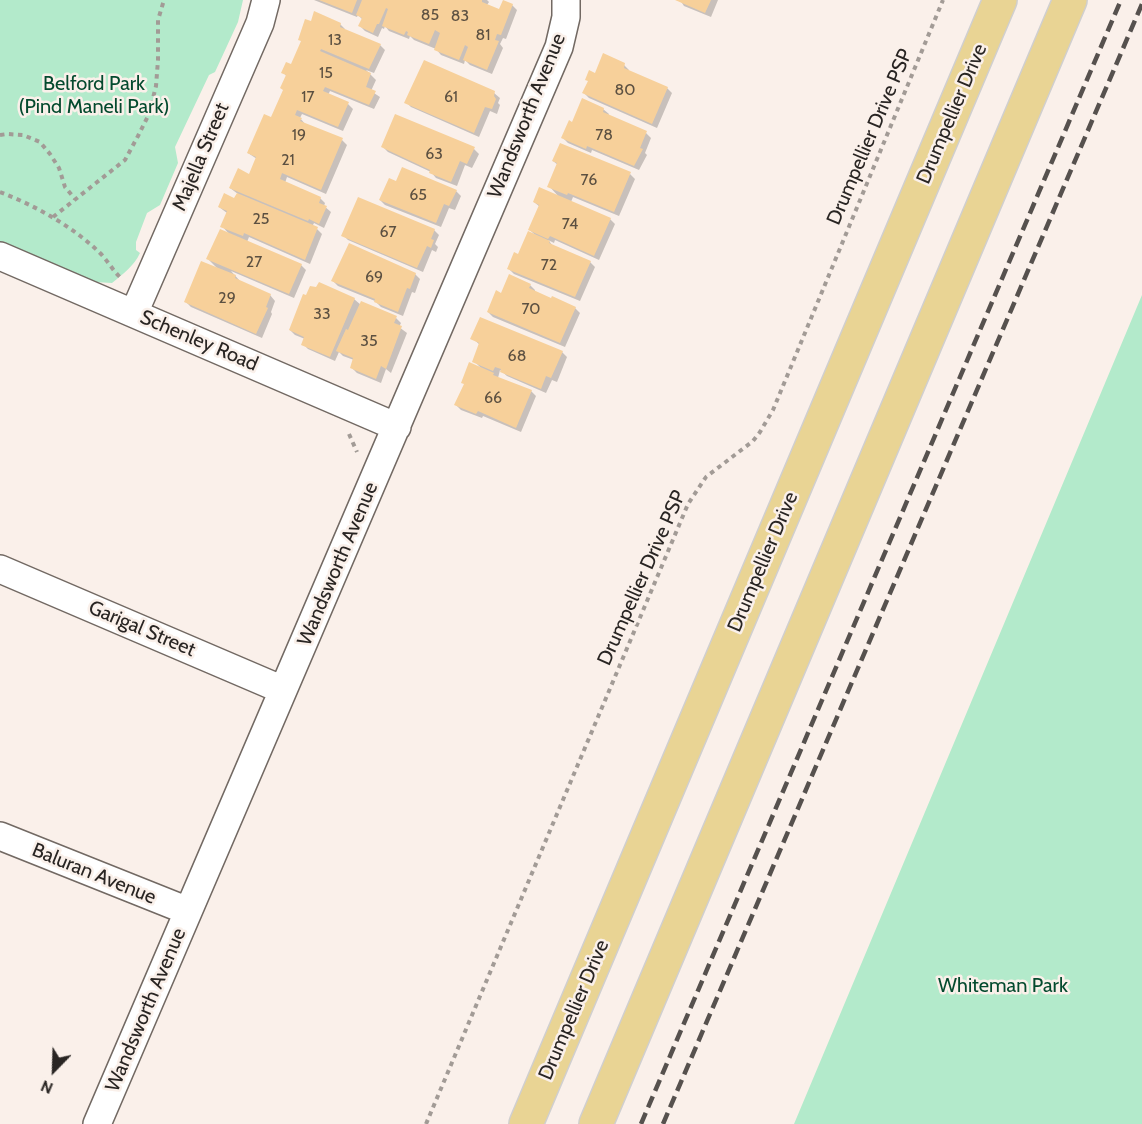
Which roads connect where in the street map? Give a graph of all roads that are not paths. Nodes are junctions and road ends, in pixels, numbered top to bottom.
1 (266, 0) edge
2 (566, 0) edge
3 (1000, 0) edge
4 (1070, 0) edge
5 (0, 256) edge
6 (134, 313) junction
7 (397, 427) junction
8 (0, 569) edge
9 (283, 690) junction
10 (0, 836) edge
11 (188, 911) junction
12 (97, 1124) edge
13 (526, 1124) edge
14 (596, 1124) edge

1 - 6 street, Majella Street
2 - 7 street, Wandsworth Avenue
3 - 13 main road, Drumpellier Drive
4 - 14 main road
5 - 6 street, Schenley Road
6 - 7 street, Schenley Road
7 - 9 street, Wandsworth Avenue
8 - 9 street, Garigal Street
9 - 11 street, Wandsworth Avenue
10 - 11 street, Baluran Avenue
11 - 12 street, Wandsworth Avenue

